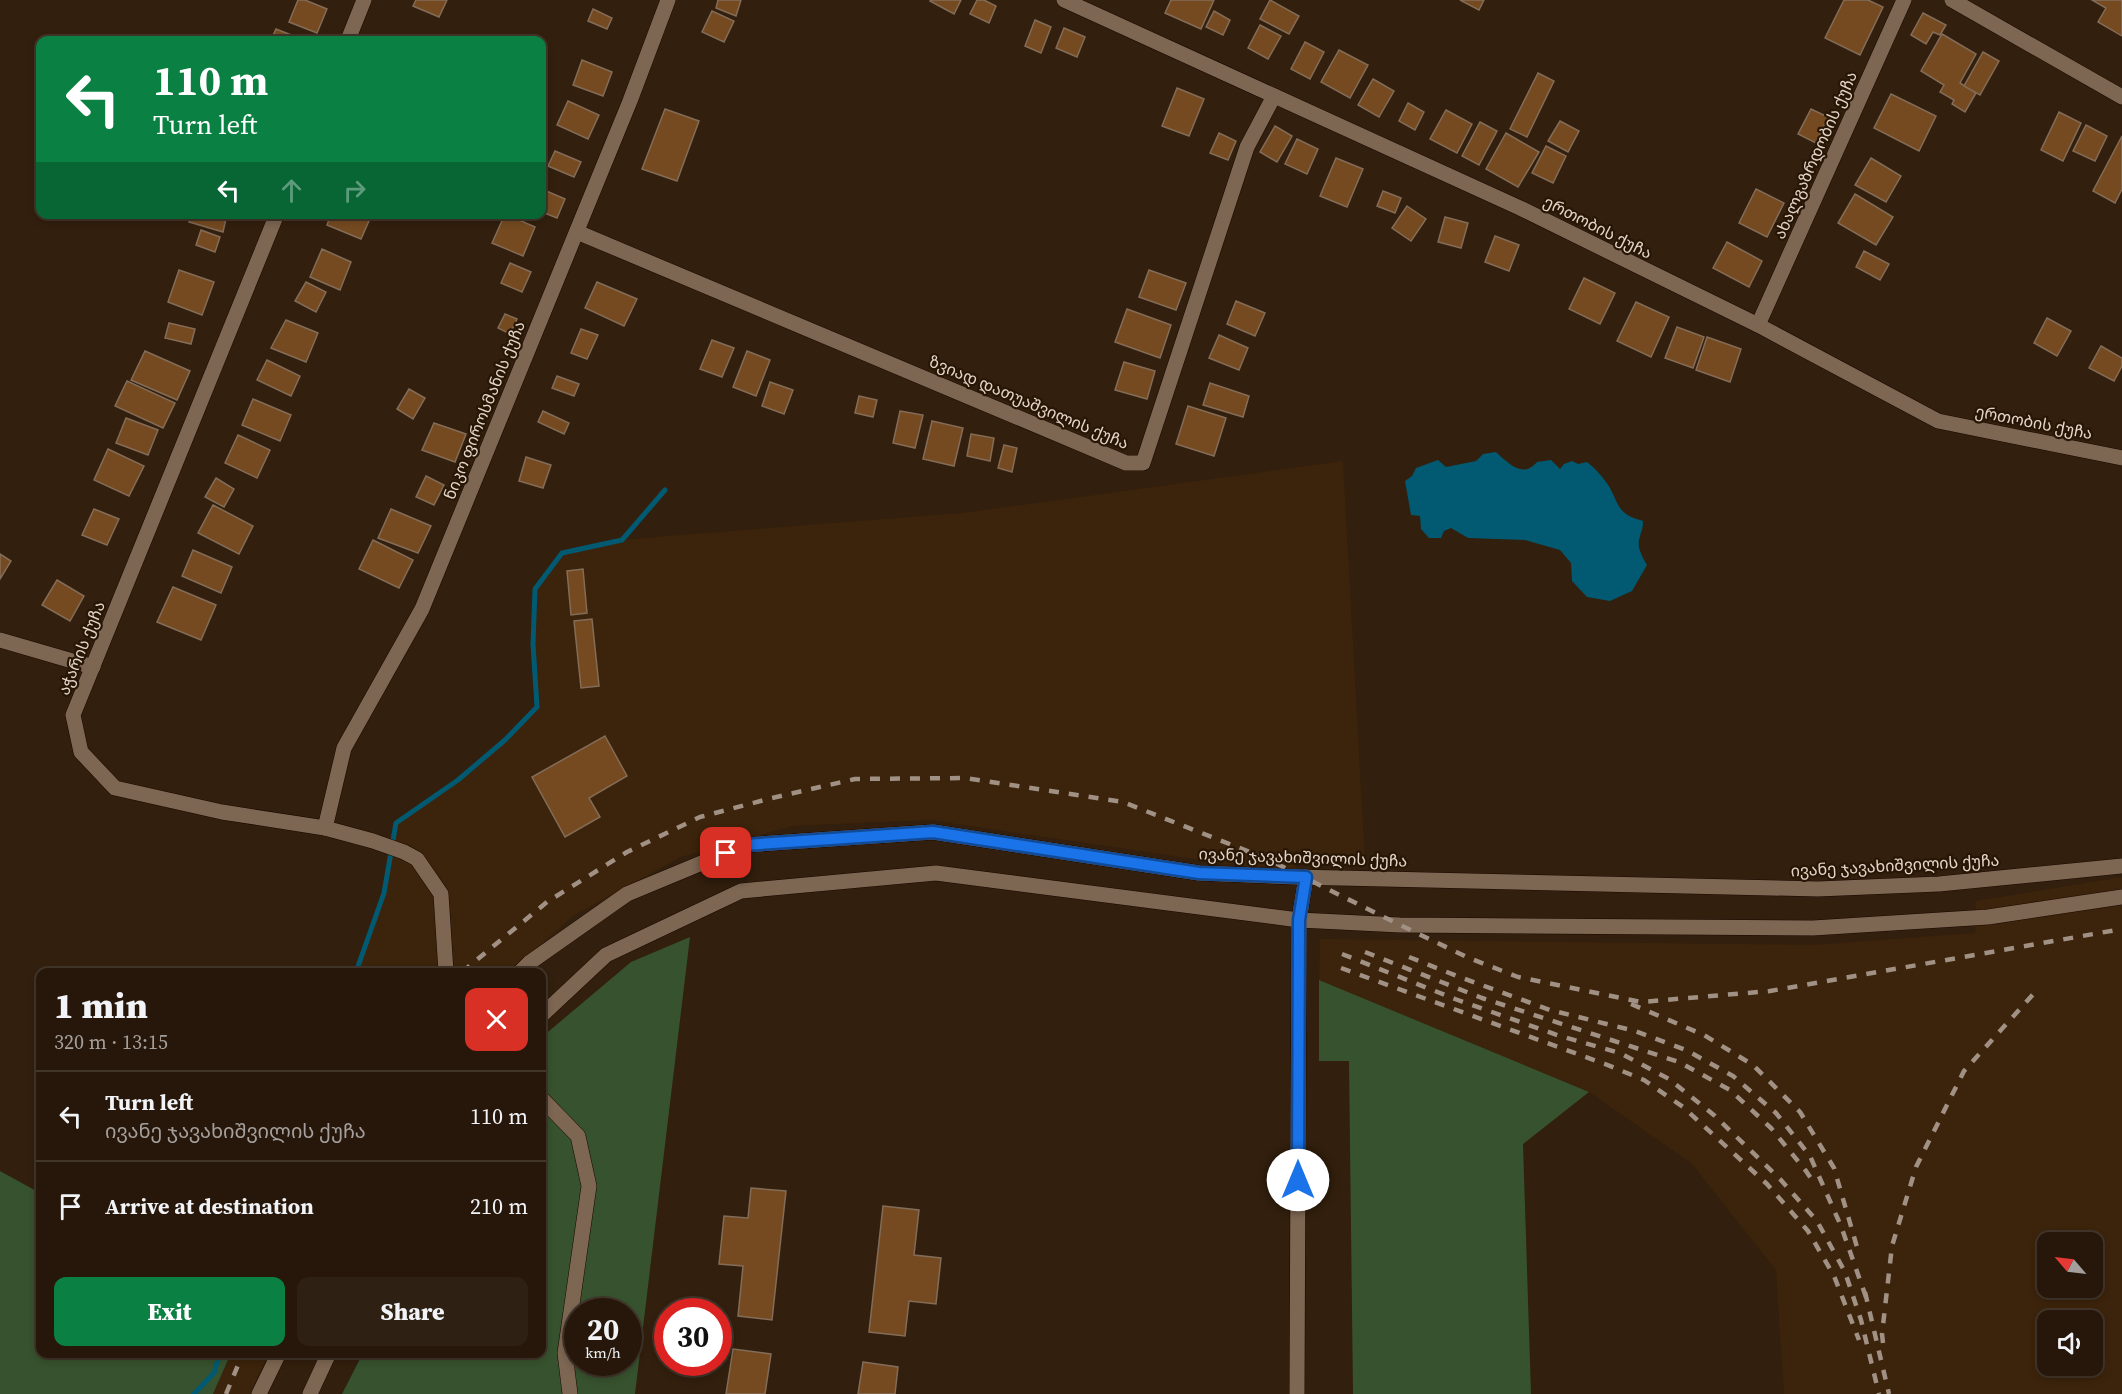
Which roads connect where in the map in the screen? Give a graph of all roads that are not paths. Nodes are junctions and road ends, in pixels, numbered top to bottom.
1 (364, 0) edge
2 (668, 0) edge
3 (1064, 0) edge
4 (1904, 0) edge
5 (1952, 0) edge
6 (350, 36) edge
7 (1274, 96) junction
8 (2122, 97) edge
9 (275, 219) edge
10 (577, 232) junction
11 (1758, 325) junction
12 (2122, 458) edge
13 (0, 640) edge
14 (93, 668) junction
15 (325, 828) junction
16 (2122, 866) edge
17 (1306, 877) junction
18 (2122, 897) edge
19 (1299, 920) junction
20 (446, 968) edge
21 (524, 968) edge
22 (546, 1011) edge
23 (546, 1103) edge
24 (277, 1358) edge
25 (328, 1358) edge
26 (259, 1394) edge
27 (310, 1394) edge
28 (570, 1394) edge
29 (1298, 1394) edge

1 - 6 street
2 - 10 street, ნიკო ფიროსმანის ქუჩა
3 - 7 street, ერთობის ქუჩა
4 - 11 street, ახალგაზრდობის ქუჩა
5 - 8 street
7 - 10 street, ზვიად დათუაშვილის ქუჩა
7 - 11 street, ერთობის ქუჩა
9 - 14 street, აჭარის ქუჩა
10 - 15 street, ნიკო ფიროსმანის ქუჩა
11 - 12 street, ერთობის ქუჩა
13 - 14 street
14 - 15 street, აჭარის ქუჩა
15 - 20 street, აჭარის ქუჩა
16 - 17 street, ივანე ჯავახიშვილის ქუჩა
17 - 19 street
17 - 21 street, ივანე ჯავახიშვილის ქუჩა
18 - 19 street
19 - 22 street
19 - 29 street
23 - 28 street
24 - 26 street
25 - 27 street

